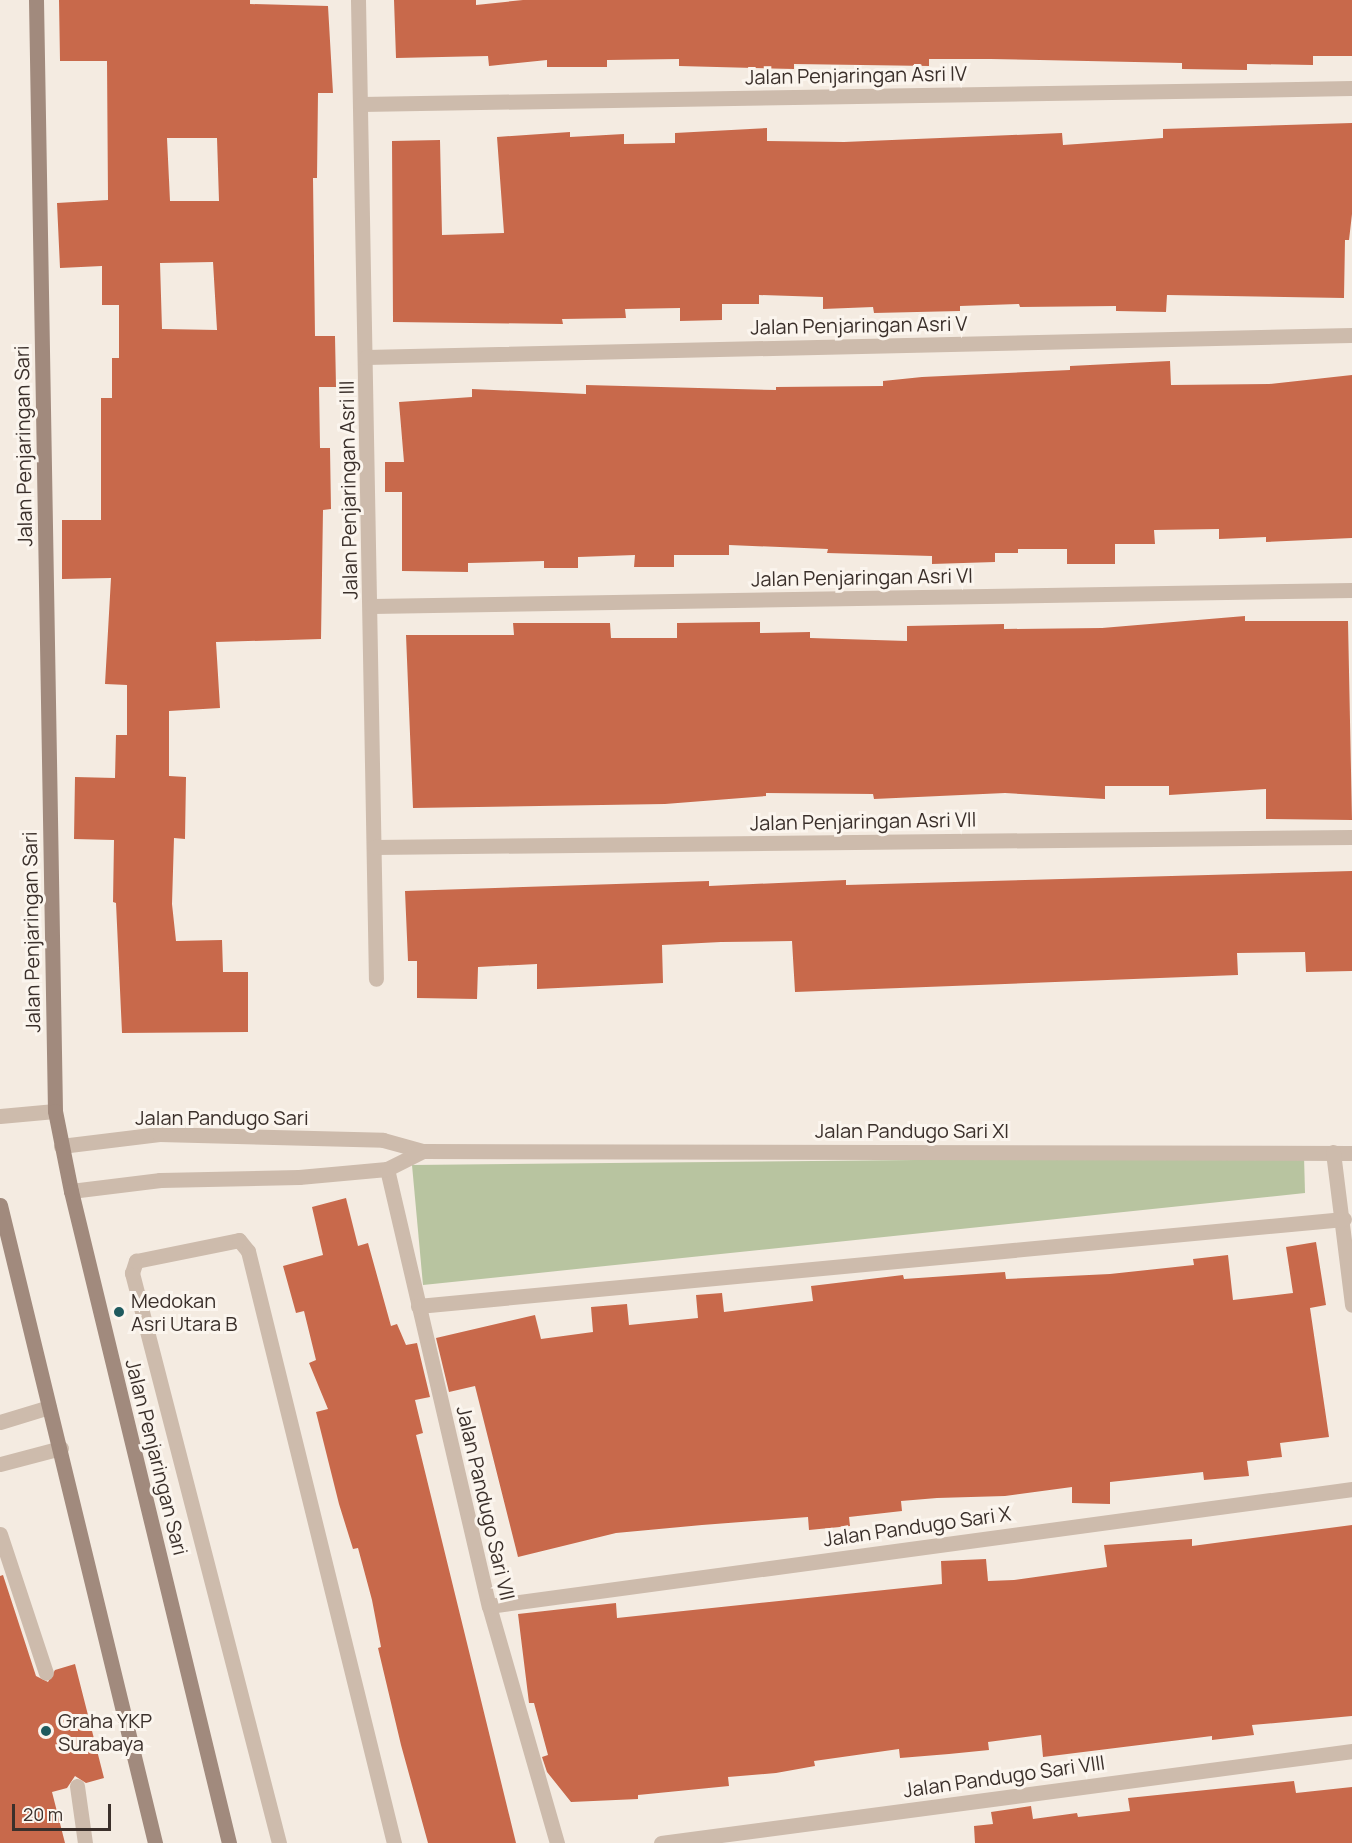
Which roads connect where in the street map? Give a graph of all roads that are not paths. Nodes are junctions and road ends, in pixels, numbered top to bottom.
1 (36, 0) edge
2 (358, 0) edge
3 (1352, 88) edge
4 (361, 104) junction
5 (1352, 334) edge
6 (366, 357) junction
7 (1352, 590) edge
8 (372, 606) junction
9 (1352, 837) edge
10 (374, 847) junction
11 (376, 979) dead end
12 (56, 1111) junction
13 (0, 1116) edge
14 (383, 1140) joint
15 (61, 1146) junction
16 (423, 1151) junction
17 (1332, 1152) junction
18 (1352, 1153) edge
19 (387, 1169) junction
20 (71, 1191) junction
21 (0, 1205) edge
22 (1344, 1219) junction
23 (1352, 1305) edge
24 (418, 1306) junction
25 (49, 1407) junction
26 (0, 1422) edge
27 (61, 1448) junction
28 (0, 1464) edge
29 (1352, 1489) edge
30 (0, 1534) edge
31 (489, 1605) junction
32 (46, 1673) dead end
33 (1352, 1751) edge
34 (77, 1786) dead end
35 (85, 1843) edge
36 (155, 1843) edge
37 (229, 1843) edge
38 (279, 1843) edge
39 (394, 1843) edge
40 (556, 1843) edge
41 (661, 1843) edge

1 - 12 street, Jalan Penjaringan Sari
2 - 4 street, Jalan Penjaringan Asri III
3 - 4 street, Jalan Penjaringan Asri IV
4 - 6 street, Jalan Penjaringan Asri III
5 - 6 street, Jalan Penjaringan Asri V
6 - 8 street, Jalan Penjaringan Asri III
7 - 8 street, Jalan Penjaringan Asri VI
8 - 10 street, Jalan Penjaringan Asri III
9 - 10 street, Jalan Penjaringan Asri VII
10 - 11 street, Jalan Penjaringan Asri III
12 - 13 street
12 - 15 street, Jalan Penjaringan Sari
14 - 15 street, Jalan Pandugo Sari
14 - 16 street, Jalan Pandugo Sari XI
15 - 20 street, Jalan Penjaringan Sari
16 - 17 street, Jalan Pandugo Sari XI
16 - 19 street, Jalan Pandugo Sari XI
17 - 18 street, Jalan Pandugo Sari XI
17 - 22 street
19 - 20 street
19 - 24 street, Jalan Pandugo Sari VII
20 - 37 street, Jalan Penjaringan Sari
21 - 25 street
22 - 23 street
22 - 24 street
24 - 31 street, Jalan Pandugo Sari VII
25 - 26 street
25 - 27 street
27 - 28 street
27 - 36 street
29 - 31 street, Jalan Pandugo Sari X
30 - 32 street
31 - 40 street, Jalan Pandugo Sari VII
33 - 41 street, Jalan Pandugo Sari VIII
34 - 35 street
38 - 39 street

